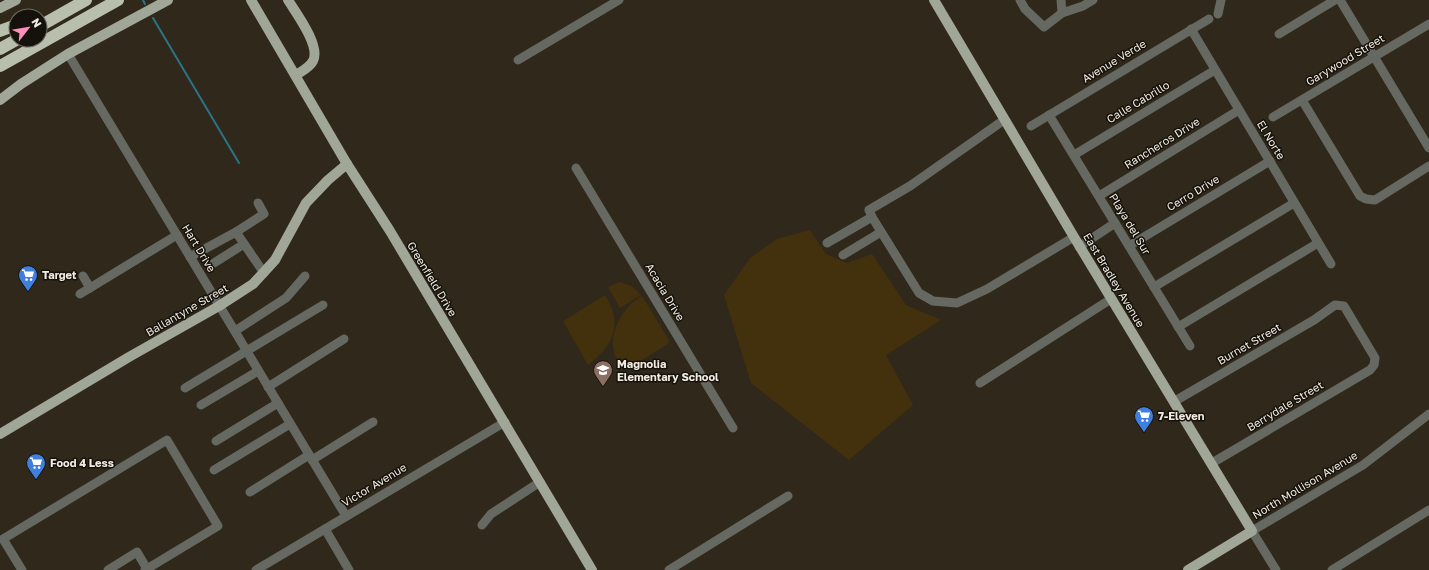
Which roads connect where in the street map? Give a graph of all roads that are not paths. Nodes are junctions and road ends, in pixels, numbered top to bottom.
1 (16, 0) edge
2 (118, 0) edge
3 (168, 0) edge
4 (251, 0) edge
5 (288, 0) edge
6 (619, 0) edge
7 (934, 0) edge
8 (1020, 0) edge
9 (1061, 0) edge
10 (1093, 0) edge
11 (1221, 0) edge
12 (1335, 0) edge
13 (1340, 0) edge
14 (83, 2) edge
15 (0, 8) edge
16 (1062, 13) junction
17 (48, 14) edge
18 (1218, 14) dead end
19 (1209, 18) dead end
20 (48, 22) edge
21 (1429, 24) edge
22 (1191, 29) junction
23 (1279, 34) dead end
24 (50, 37) junction
25 (68, 54) junction
26 (1374, 57) junction
27 (518, 60) dead end
28 (0, 66) edge
29 (1215, 70) junction
30 (0, 74) edge
31 (296, 75) junction
32 (0, 100) edge
33 (1302, 100) junction
34 (1239, 110) junction
35 (1049, 115) junction
36 (1273, 117) dead end
37 (1004, 120) junction
38 (1031, 126) dead end
39 (1429, 148) edge
40 (1074, 155) junction
41 (1270, 162) junction
42 (347, 164) junction
43 (1429, 166) edge
44 (576, 168) dead end
45 (1099, 196) junction
46 (258, 203) dead end
47 (1294, 203) junction
48 (872, 217) junction
49 (1115, 224) junction
50 (236, 232) junction
51 (882, 232) junction
52 (178, 235) junction
53 (1074, 237) junction
54 (827, 243) dead end
55 (1318, 243) junction
56 (244, 244) junction
57 (1129, 246) junction
58 (1080, 247) junction
59 (843, 255) dead end
60 (190, 257) junction
61 (214, 263) dead end
62 (1331, 264) dead end
63 (264, 273) junction
64 (83, 276) dead end
65 (305, 276) dead end
66 (1154, 287) junction
67 (90, 288) junction
68 (80, 294) dead end
69 (1111, 299) junction
70 (323, 305) dead end
71 (219, 306) junction
72 (1178, 327) junction
73 (234, 331) junction
74 (344, 339) dead end
75 (1190, 346) dead end
76 (247, 351) junction
77 (1370, 370) joint
78 (258, 371) junction
79 (980, 383) dead end
80 (268, 387) junction
81 (185, 388) dead end
82 (1175, 401) junction
83 (278, 403) junction
84 (201, 405) dead end
85 (1429, 414) edge
86 (373, 422) dead end
87 (505, 422) junction
88 (290, 424) junction
89 (733, 428) dead end
90 (0, 434) edge
91 (216, 441) dead end
92 (310, 458) junction
93 (1212, 463) junction
94 (214, 470) dead end
95 (540, 482) junction
96 (250, 492) dead end
97 (788, 496) dead end
98 (1429, 510) edge
99 (346, 516) junction
100 (482, 526) dead end
101 (325, 529) junction
102 (1252, 531) junction
103 (146, 569) edge
104 (22, 570) edge
105 (108, 570) edge
106 (256, 570) edge
107 (349, 570) edge
108 (592, 570) edge
109 (669, 570) edge
110 (1188, 570) edge
111 (1276, 570) edge
112 (1332, 570) edge

1 - 15 main road
2 - 24 highway
3 - 25 main road
4 - 31 main road, Greenfield Drive
5 - 31 main road
6 - 27 street
7 - 37 main road, East Bradley Avenue
8 - 16 street
9 - 16 street
10 - 16 street
11 - 18 street
12 - 23 street
13 - 26 street
14 - 17 highway
14 - 20 highway
19 - 22 street, Avenue Verde
21 - 26 street, Garywood Street
22 - 29 street, El Norte
22 - 35 street, Avenue Verde
24 - 28 highway
24 - 30 highway
25 - 32 main road
25 - 52 street, Hart Drive
26 - 33 street, Garywood Street
26 - 39 street
29 - 34 street, El Norte
29 - 40 street, Calle Cabrillo
31 - 42 main road, Greenfield Drive
33 - 36 street, Garywood Street
33 - 43 street
34 - 41 street, El Norte
34 - 45 street, Rancheros Drive
35 - 38 street, Avenue Verde
35 - 40 street, Playa del Sur
37 - 48 street
37 - 53 main road, East Bradley Avenue
40 - 45 street, Playa del Sur
41 - 47 street, El Norte
41 - 57 street, Cerro Drive
42 - 63 main road, Ballantyne Street
42 - 87 main road, Greenfield Drive
44 - 89 street, Acacia Drive
45 - 49 street, Playa del Sur
46 - 50 street
47 - 55 street, El Norte
47 - 66 street
48 - 51 street
48 - 54 street
49 - 57 street, Playa del Sur
49 - 58 street
50 - 56 street
50 - 60 street
51 - 53 street
51 - 59 street
52 - 60 street, Hart Drive
52 - 67 street
53 - 58 main road, East Bradley Avenue
55 - 62 street, El Norte
55 - 72 street
56 - 61 street
56 - 63 street
57 - 66 street, Playa del Sur
58 - 69 main road, East Bradley Avenue
60 - 71 street, Hart Drive
63 - 71 main road, Ballantyne Street
64 - 67 street
65 - 73 street
66 - 72 street, Playa del Sur
67 - 68 street
69 - 79 street
69 - 82 main road, East Bradley Avenue
70 - 76 street
71 - 73 street, Hart Drive
71 - 90 main road, Ballantyne Street
72 - 75 street, Playa del Sur
73 - 76 street, Hart Drive
74 - 80 street
76 - 78 street, Hart Drive
76 - 81 street
77 - 82 street, Burnet Street
77 - 93 street, Berrydale Street
78 - 80 street, Hart Drive
78 - 84 street
80 - 83 street, Hart Drive
82 - 93 main road, East Bradley Avenue
83 - 88 street, Hart Drive
83 - 91 street
85 - 102 street, North Mollison Avenue
86 - 92 street
87 - 95 main road, Greenfield Drive
87 - 99 street, Victor Avenue
88 - 92 street, Hart Drive
88 - 94 street
92 - 96 street
92 - 99 street, Hart Drive
93 - 102 main road, East Bradley Avenue
95 - 100 street
95 - 108 main road, Greenfield Drive
97 - 109 street
98 - 112 street
99 - 101 street, Victor Avenue
101 - 106 street, Victor Avenue
101 - 107 street
102 - 110 main road, North Mollison Avenue
102 - 111 street, East Bradley Avenue
103 - 104 street
103 - 105 street

